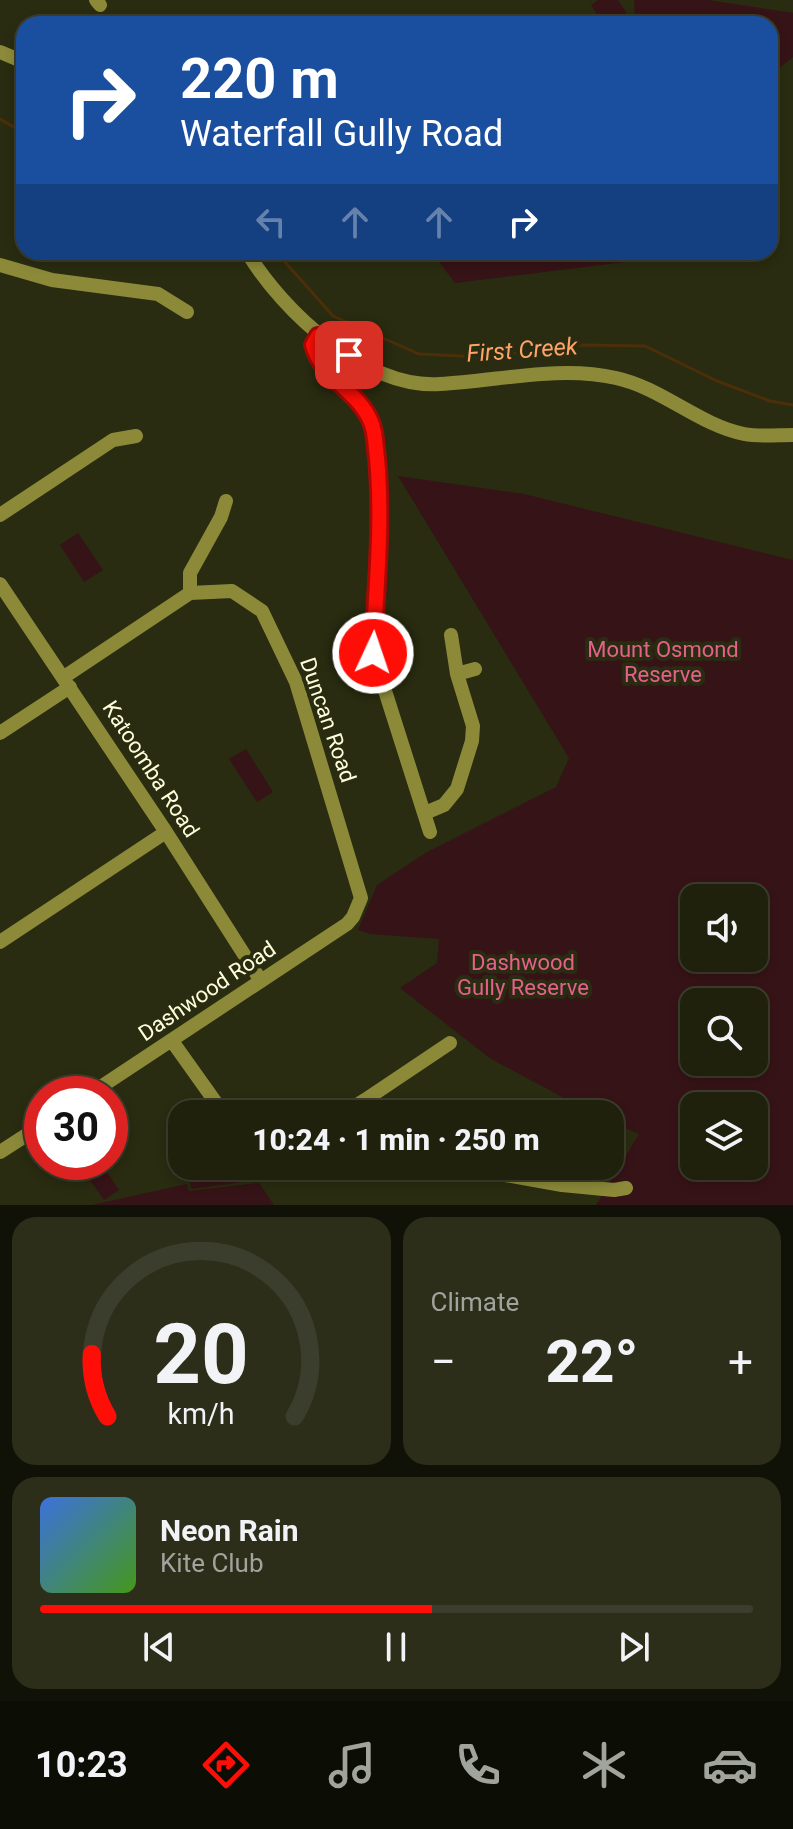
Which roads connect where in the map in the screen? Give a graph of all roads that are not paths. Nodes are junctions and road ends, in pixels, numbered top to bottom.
1 (253, 260) edge
2 (0, 265) edge
3 (187, 312) dead end
4 (318, 336) junction
5 (793, 435) edge
6 (136, 436) dead end
7 (226, 501) dead end
8 (0, 515) edge
9 (0, 584) edge
10 (190, 593) junction
11 (451, 635) dead end
12 (475, 669) dead end
13 (457, 674) junction
14 (67, 682) junction
15 (0, 733) edge
16 (425, 813) junction
17 (166, 832) junction
18 (430, 832) dead end
19 (347, 924) joint
20 (0, 942) edge
21 (261, 981) junction
22 (172, 1041) junction
23 (450, 1043) dead end
24 (118, 1076) edge
25 (214, 1100) edge
26 (365, 1100) edge
27 (24, 1137) edge
28 (0, 1152) edge
29 (534, 1180) edge
30 (626, 1188) dead end

1 - 4 street
2 - 3 street
4 - 5 street
4 - 16 street
6 - 8 street
7 - 10 street
9 - 14 street, Katoomba Road
10 - 14 street
10 - 19 street, Duncan Road
11 - 13 street
12 - 13 street
13 - 16 street
14 - 15 street
14 - 17 street, Katoomba Road
16 - 18 street
17 - 20 street
17 - 21 street, Katoomba Road
19 - 21 street, Dashwood Road
21 - 22 street, Dashwood Road
22 - 24 street, Dashwood Road
22 - 25 street
23 - 26 street
27 - 28 street
29 - 30 street

